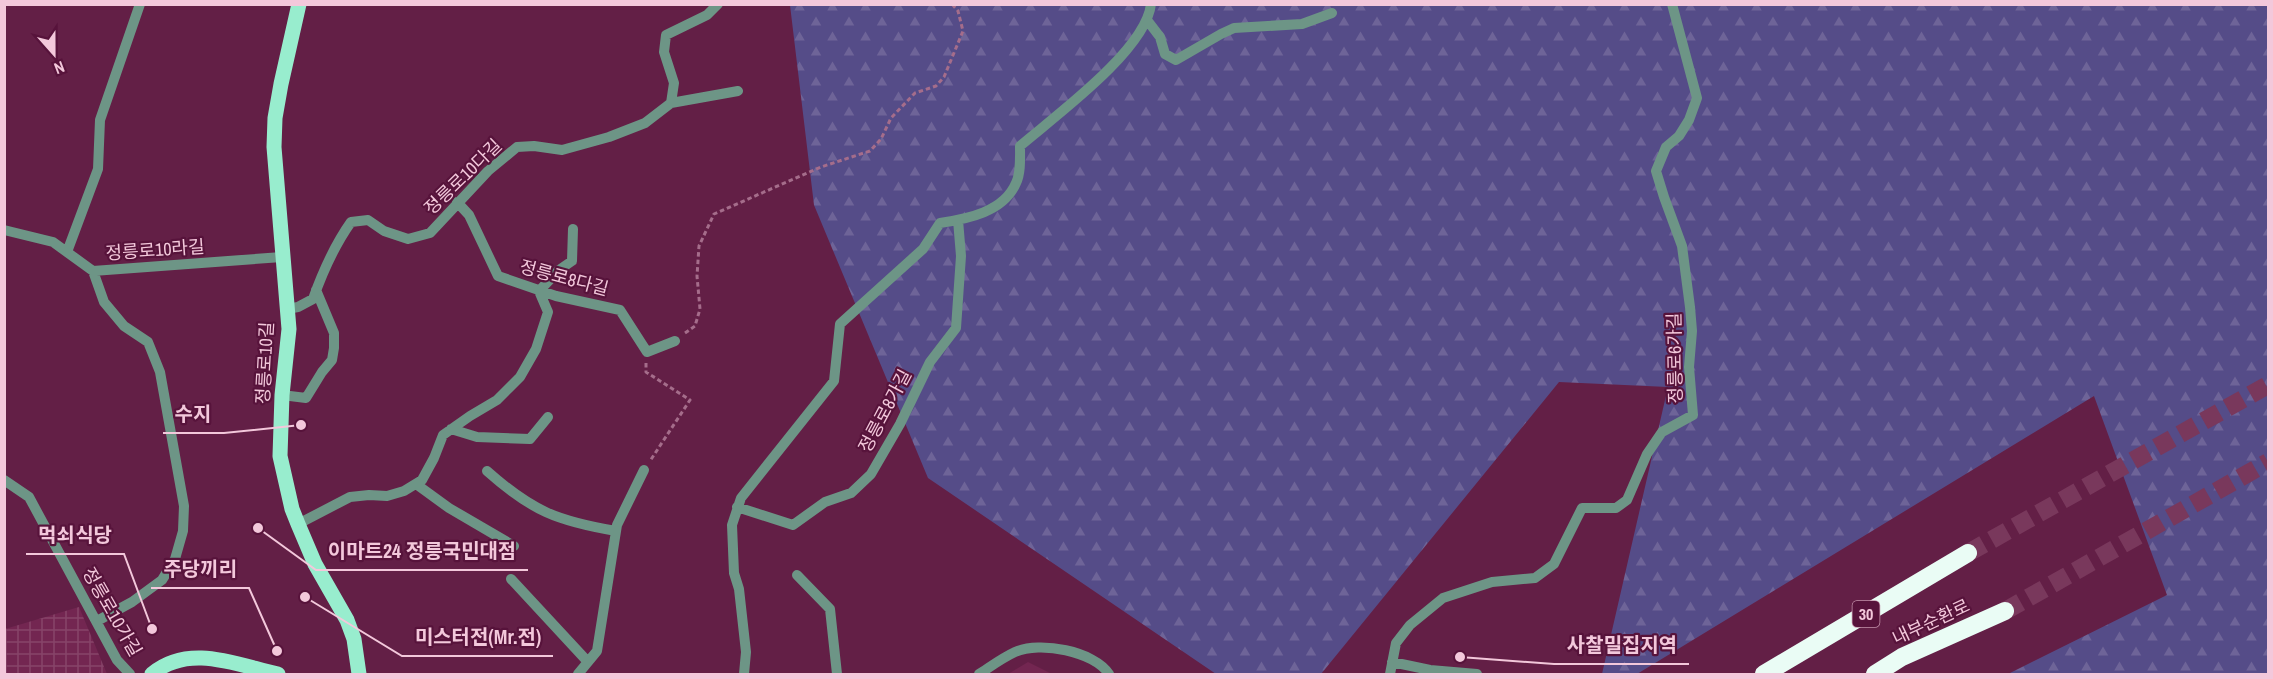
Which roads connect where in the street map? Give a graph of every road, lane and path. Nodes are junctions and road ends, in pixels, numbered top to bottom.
1 (140, 4) edge
2 (299, 4) edge
3 (718, 4) edge
4 (952, 4) edge
5 (1151, 4) edge
6 (1672, 4) edge
7 (1332, 13) dead end
8 (1147, 20) junction
9 (738, 91) dead end
10 (671, 103) junction
11 (457, 202) junction
12 (958, 220) junction
13 (573, 229) dead end
14 (4, 230) edge
15 (67, 252) junction
16 (282, 257) junction
17 (93, 271) junction
18 (316, 291) junction
19 (539, 291) junction
20 (287, 309) junction
21 (675, 341) joint
22 (647, 352) junction
23 (282, 395) junction
24 (548, 417) dead end
25 (451, 429) junction
26 (644, 470) joint
27 (487, 471) dead end
28 (4, 480) edge
29 (416, 484) junction
30 (737, 507) junction
31 (298, 524) junction
32 (616, 531) junction
33 (514, 546) dead end
34 (1968, 553) tunnel mouth
35 (797, 575) dead end
36 (511, 579) dead end
37 (2005, 611) tunnel mouth
38 (97, 621) junction
39 (227, 661) junction
40 (588, 662) junction
41 (1392, 662) junction
42 (268, 674) edge
43 (130, 675) edge
44 (152, 675) edge
45 (237, 675) edge
46 (359, 675) edge
47 (578, 675) edge
48 (744, 675) edge
49 (837, 675) edge
50 (979, 675) edge
51 (1109, 675) edge
52 (1390, 675) edge
53 (1477, 675) edge
54 (1764, 675) edge
55 (1875, 675) edge

1 - 15 street
2 - 16 main road, 정릉로10길
3 - 10 street
4 - 21 path
5 - 8 street
6 - 41 street, 정릉로6가길
7 - 8 street
8 - 12 street
9 - 10 street, 정릉로10다길
10 - 11 street, 정릉로10다길
11 - 18 street, 정릉로10다길
11 - 19 street, 정릉로8다길
12 - 30 street
12 - 30 street, 정릉로8가길
13 - 19 street
14 - 15 street, 정릉로10라길
15 - 17 street, 정릉로10라길
16 - 17 street, 정릉로10라길
16 - 20 main road, 정릉로10길
17 - 38 street
18 - 20 street, 정릉로10다길
18 - 23 street
19 - 22 street, 정릉로8다길
19 - 25 street
20 - 23 main road, 정릉로10길
21 - 22 street
22 - 26 path
23 - 31 main road, 정릉로10길
24 - 25 street
25 - 29 street
26 - 32 street
27 - 32 street
28 - 38 street, 정릉로10가길
29 - 31 street
29 - 33 street
30 - 48 street
31 - 46 main road, 정릉로10길
32 - 40 street
34 - 54 highway, 내부순환로 / 30
35 - 49 street
36 - 40 street
37 - 55 highway, 내부순환로
38 - 43 street, 정릉로10가길
39 - 42 main road
39 - 44 main road
39 - 45 main road
40 - 47 street
41 - 52 street, 정릉로6가길
41 - 53 street
50 - 51 street

